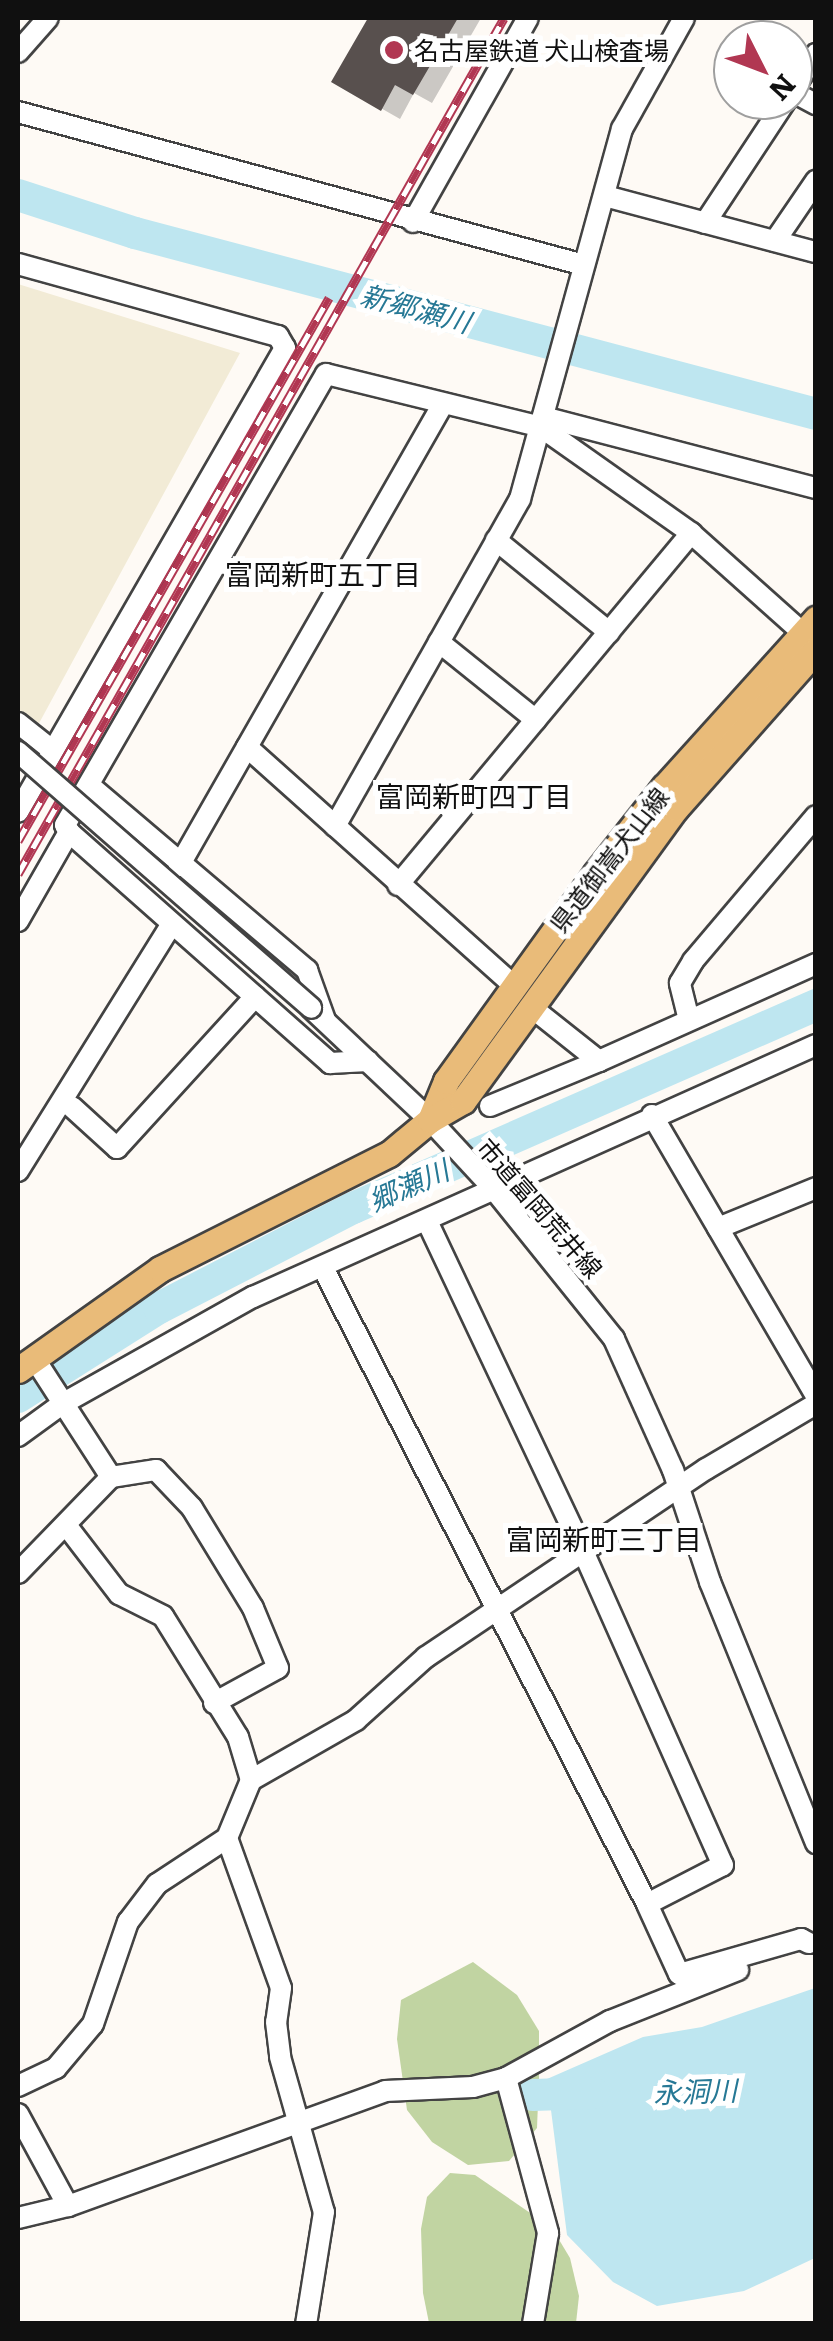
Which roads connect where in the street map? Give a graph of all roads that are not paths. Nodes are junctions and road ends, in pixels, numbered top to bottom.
1 (48, 18) edge
2 (528, 18) edge
3 (684, 18) edge
4 (18, 52) edge
5 (18, 112) edge
6 (773, 120) edge
7 (816, 182) edge
8 (605, 196) junction
9 (413, 222) junction
10 (705, 223) junction
11 (775, 241) junction
12 (816, 252) edge
13 (18, 264) edge
14 (584, 265) junction
15 (443, 404) junction
16 (542, 422) junction
17 (816, 488) edge
18 (692, 533) junction
19 (496, 540) junction
20 (609, 632) junction
21 (812, 636) edge
22 (439, 642) junction
23 (536, 720) junction
24 (18, 722) edge
25 (247, 747) junction
26 (52, 750) junction
27 (18, 752) edge
28 (90, 786) junction
29 (23, 788) edge
30 (18, 812) edge
31 (816, 816) edge
32 (335, 826) junction
33 (68, 832) junction
34 (179, 866) junction
35 (398, 885) junction
36 (18, 921) edge
37 (171, 925) junction
38 (816, 964) edge
39 (514, 986) junction
40 (255, 997) junction
41 (531, 1008) junction
42 (318, 1015) junction
43 (689, 1020) junction
44 (816, 1045) edge
45 (599, 1060) junction
46 (368, 1061) junction
47 (490, 1106) dead end
48 (72, 1107) dead end
49 (652, 1116) junction
50 (430, 1120) junction
51 (18, 1171) edge
52 (492, 1187) junction
53 (816, 1188) edge
54 (426, 1221) junction
55 (718, 1228) junction
56 (322, 1268) junction
57 (26, 1364) edge
58 (816, 1396) edge
59 (62, 1404) junction
60 (816, 1404) edge
61 (18, 1436) edge
62 (111, 1477) junction
63 (677, 1490) junction
64 (66, 1525) junction
65 (583, 1551) junction
66 (18, 1573) edge
67 (499, 1608) junction
68 (214, 1704) junction
69 (251, 1780) junction
70 (228, 1838) junction
71 (816, 1843) edge
72 (647, 1904) junction
73 (812, 1941) edge
74 (506, 2078) junction
75 (18, 2086) edge
76 (18, 2114) edge
77 (301, 2124) junction
78 (68, 2206) junction
79 (18, 2218) edge
80 (306, 2324) edge
81 (533, 2324) edge

1 - 4 street
2 - 9 street
3 - 8 street
5 - 9 street
6 - 10 street
7 - 11 street
8 - 10 street
8 - 14 street
9 - 14 street
10 - 11 street
11 - 12 street
13 - 26 street
14 - 16 street
15 - 16 street
15 - 25 street
15 - 28 street
16 - 17 street
16 - 18 street
16 - 19 street
18 - 20 street
18 - 21 street
19 - 20 street
19 - 22 street
20 - 23 street
21 - 39 main road, 県道御嵩犬山線
21 - 41 main road, 県道御嵩犬山線
22 - 23 street
22 - 32 street
23 - 35 street
24 - 26 street
25 - 32 street
25 - 34 street
26 - 29 street
27 - 42 street, 市道富岡荒井線, bridge
28 - 33 street
28 - 34 street
29 - 30 street
31 - 43 street
32 - 35 street
33 - 36 street
33 - 37 street
34 - 42 street
35 - 39 street
37 - 40 street
37 - 51 street
38 - 43 street
39 - 50 main road, 県道御嵩犬山線
40 - 46 street
40 - 48 street
41 - 45 street
41 - 50 main road, 県道御嵩犬山線
42 - 46 street, 市道富岡荒井線
43 - 45 street
44 - 49 street
45 - 47 street
46 - 50 street, 市道富岡荒井線
49 - 52 street
49 - 55 street
50 - 52 street, 市道富岡荒井線
50 - 57 main road, 県道御嵩犬山線
52 - 54 street
52 - 63 street, 市道富岡荒井線
53 - 55 street
54 - 56 street
54 - 65 street
55 - 58 street
56 - 59 street
56 - 67 street
57 - 59 street
59 - 61 street
59 - 62 street
60 - 63 street
62 - 64 street
62 - 68 street
63 - 65 street
63 - 71 street, 市道富岡荒井線
64 - 66 street
64 - 68 street
65 - 67 street
65 - 72 street
67 - 69 street
67 - 72 street
68 - 69 street
69 - 70 street
70 - 75 street
70 - 77 street
72 - 73 street
73 - 74 street
74 - 77 street
74 - 81 street
76 - 78 street
77 - 78 street
77 - 80 street
78 - 79 street

